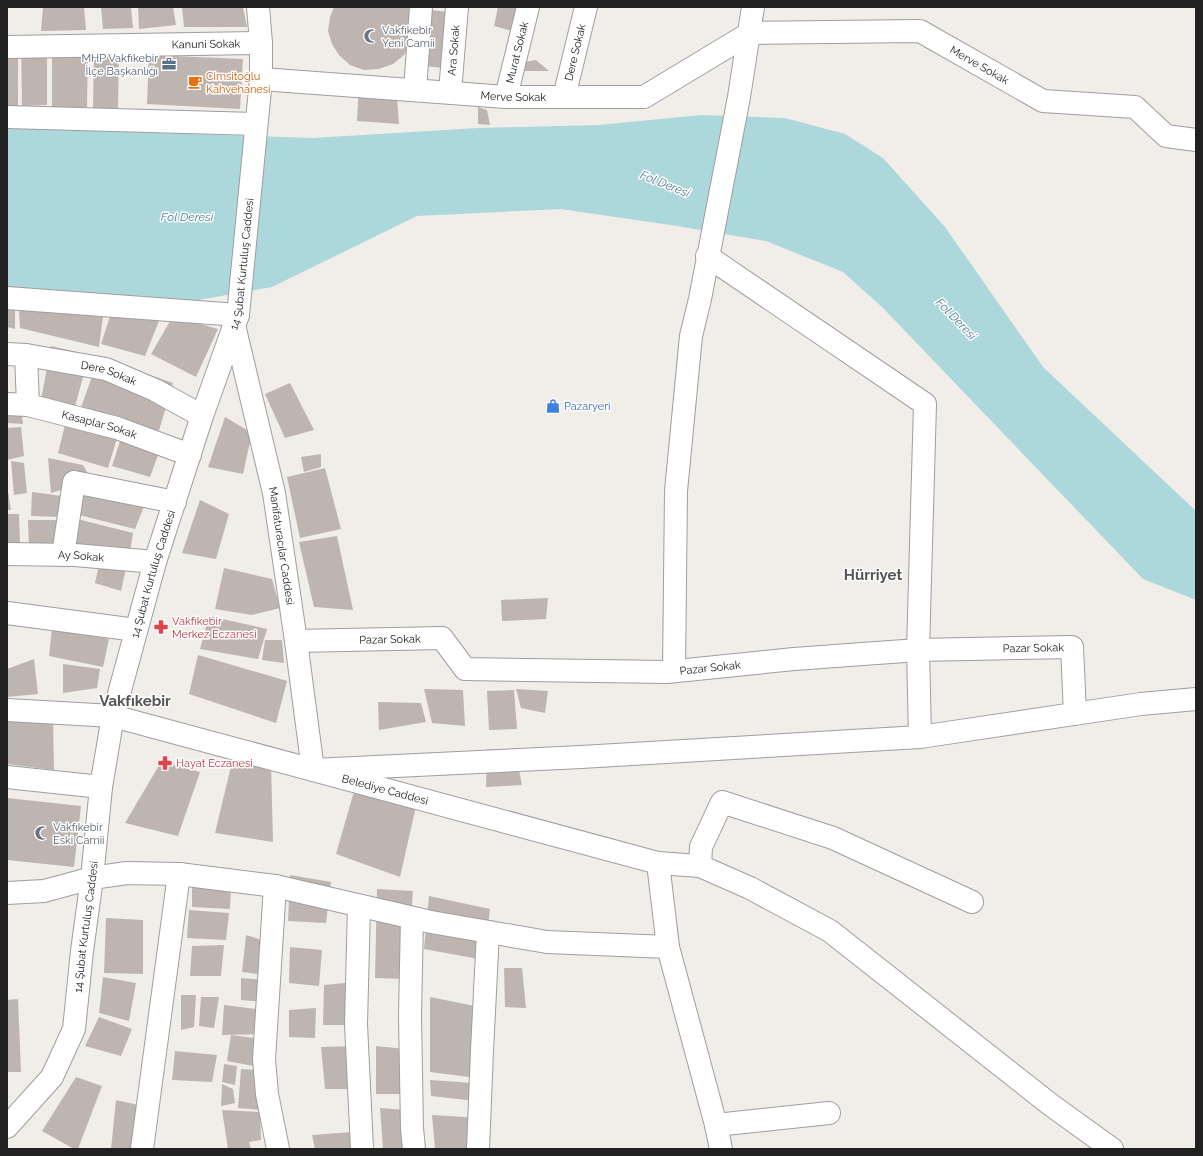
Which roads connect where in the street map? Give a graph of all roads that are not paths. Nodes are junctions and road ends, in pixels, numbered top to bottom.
1 (258, 7) edge
2 (422, 7) edge
3 (457, 7) edge
4 (528, 7) edge
5 (586, 7) edge
6 (753, 7) edge
7 (750, 33) junction
8 (261, 43) junction
9 (7, 47) edge
10 (261, 79) junction
11 (415, 90) junction
12 (450, 92) junction
13 (506, 97) junction
14 (564, 97) junction
15 (7, 117) edge
16 (256, 129) junction
17 (1196, 140) edge
18 (708, 256) junction
19 (7, 298) edge
20 (237, 312) junction
21 (16, 355) edge
22 (18, 404) edge
23 (202, 416) junction
24 (190, 454) junction
25 (175, 502) junction
26 (7, 554) edge
27 (63, 555) junction
28 (155, 562) junction
29 (7, 612) edge
30 (136, 630) junction
31 (296, 641) junction
32 (918, 650) junction
33 (674, 671) junction
34 (1196, 698) edge
35 (7, 710) edge
36 (1075, 714) junction
37 (113, 716) junction
38 (920, 737) junction
39 (312, 770) junction
40 (7, 777) edge
41 (101, 786) junction
42 (658, 863) junction
43 (700, 866) junction
44 (179, 874) junction
45 (92, 878) junction
46 (275, 886) junction
47 (7, 893) edge
48 (972, 902) dead end
49 (358, 906) junction
50 (412, 918) junction
51 (488, 932) junction
52 (668, 947) junction
53 (829, 1113) dead end
54 (716, 1125) junction
55 (7, 1127) edge
56 (142, 1149) edge
57 (278, 1149) edge
58 (362, 1149) edge
59 (414, 1149) edge
60 (478, 1149) edge
61 (721, 1149) edge
62 (1112, 1149) edge

1 - 8 street, 14 Şubat Kurtuluş Caddesi
2 - 11 street
3 - 12 street, Ara Sokak
4 - 13 street, Murat Sokak
5 - 14 street, Dere Sokak
6 - 7 street
7 - 14 street, Merve Sokak
7 - 17 street, Merve Sokak
7 - 18 street
8 - 9 street, Kanuni Sokak
8 - 10 street, 14 Şubat Kurtuluş Caddesi
10 - 11 street, Merve Sokak
10 - 16 street, 14 Şubat Kurtuluş Caddesi
11 - 12 street, Merve Sokak
12 - 13 street, Merve Sokak
13 - 14 street, Merve Sokak
15 - 16 street
16 - 20 street, 14 Şubat Kurtuluş Caddesi
18 - 32 street
18 - 33 street
19 - 20 street
20 - 23 street, 14 Şubat Kurtuluş Caddesi
20 - 31 street, Manifaturacılar Caddesi
21 - 22 street
21 - 23 street, Dere Sokak
22 - 24 street, Kasaplar Sokak
23 - 24 street, 14 Şubat Kurtuluş Caddesi
24 - 25 street, 14 Şubat Kurtuluş Caddesi
25 - 27 street
25 - 28 street, 14 Şubat Kurtuluş Caddesi
26 - 27 street, Ay Sokak
27 - 28 street, Ay Sokak
28 - 30 street, 14 Şubat Kurtuluş Caddesi
29 - 30 street
30 - 37 street, 14 Şubat Kurtuluş Caddesi
31 - 33 street, Pazar Sokak
31 - 39 street, Manifaturacılar Caddesi
32 - 33 street, Pazar Sokak
32 - 36 street, Pazar Sokak
32 - 38 street
34 - 36 street
35 - 37 street, Belediye Caddesi
36 - 38 street
37 - 39 street, Belediye Caddesi
37 - 41 street, 14 Şubat Kurtuluş Caddesi
38 - 39 street
39 - 42 street, Belediye Caddesi
40 - 41 street
41 - 45 street, 14 Şubat Kurtuluş Caddesi
42 - 43 street, Belediye Caddesi
42 - 52 street
43 - 48 street
43 - 62 street, Belediye Caddesi
44 - 45 street
44 - 46 street
44 - 56 street
45 - 47 street
45 - 55 street, 14 Şubat Kurtuluş Caddesi
46 - 49 street
46 - 57 street
49 - 50 street
49 - 58 street
50 - 51 street
50 - 59 street
51 - 52 street
51 - 60 street
52 - 54 street
53 - 54 street
54 - 61 street

